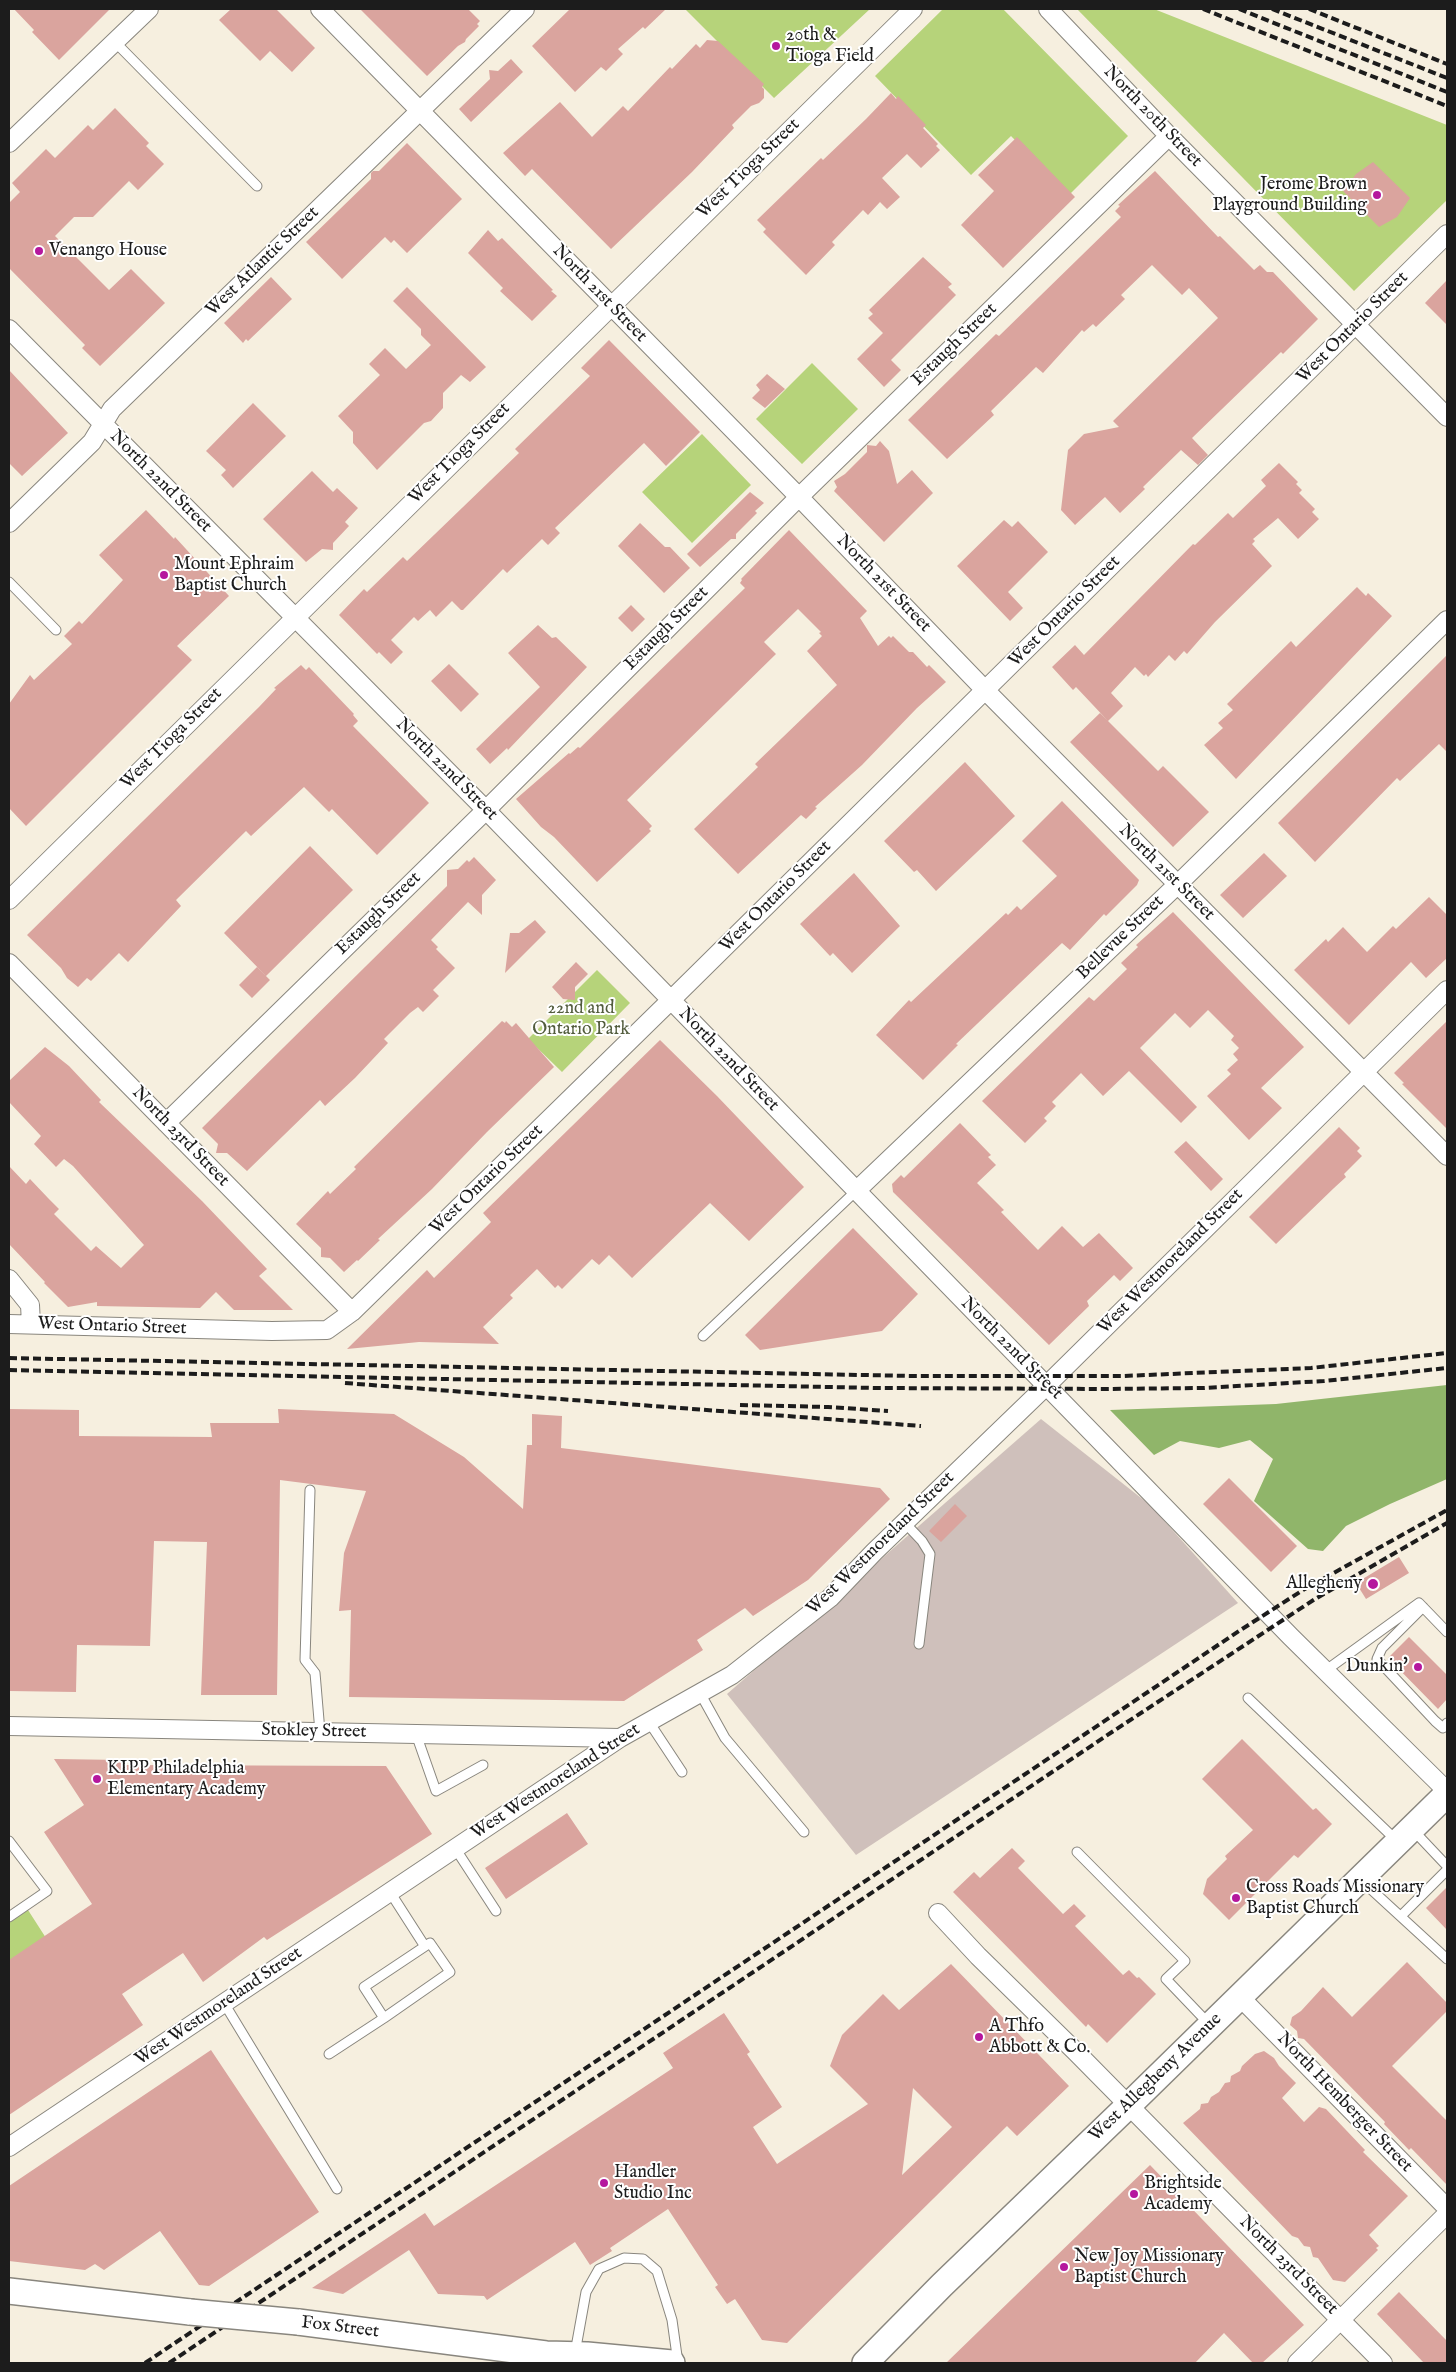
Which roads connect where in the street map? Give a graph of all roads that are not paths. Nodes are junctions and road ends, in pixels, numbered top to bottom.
1 (149, 9) edge
2 (320, 9) edge
3 (525, 9) edge
4 (913, 9) edge
5 (1048, 9) edge
6 (115, 42) junction
7 (420, 110) junction
8 (1169, 136) junction
9 (9, 143) edge
10 (257, 186) dead end
11 (1447, 234) edge
12 (610, 305) junction
13 (1356, 325) junction
14 (9, 329) edge
15 (1447, 416) edge
16 (102, 424) junction
17 (799, 497) junction
18 (9, 523) edge
19 (9, 582) edge
20 (296, 618) junction
21 (1447, 620) edge
22 (56, 630) dead end
23 (985, 690) junction
24 (486, 810) junction
25 (1178, 884) junction
26 (9, 900) edge
27 (9, 963) edge
28 (1447, 990) edge
29 (670, 1001) junction
30 (1364, 1072) junction
31 (166, 1122) junction
32 (1447, 1156) edge
33 (856, 1190) junction
34 (9, 1279) edge
35 (352, 1312) junction
36 (9, 1324) edge
37 (31, 1324) junction
38 (703, 1336) dead end
39 (1047, 1385) junction
40 (310, 1490) dead end
41 (904, 1522) junction
42 (1423, 1608) junction
43 (1447, 1632) edge
44 (919, 1644) dead end
45 (1325, 1670) junction
46 (700, 1693) junction
47 (1248, 1698) dead end
48 (649, 1722) junction
49 (1447, 1723) edge
50 (9, 1726) edge
51 (320, 1732) junction
52 (416, 1734) junction
53 (620, 1738) junction
54 (483, 1765) dead end
55 (682, 1772) dead end
56 (1447, 1792) edge
57 (804, 1832) dead end
58 (1405, 1835) junction
59 (9, 1841) edge
60 (455, 1848) junction
61 (1077, 1852) dead end
62 (1447, 1868) edge
63 (1360, 1879) junction
64 (390, 1892) junction
65 (496, 1911) dead end
66 (938, 1913) dead end
67 (1401, 1916) junction
68 (9, 1917) edge
69 (424, 1945) junction
70 (1447, 1959) edge
71 (1240, 1997) junction
72 (224, 2003) junction
73 (384, 2018) junction
74 (1210, 2026) junction
75 (329, 2054) dead end
76 (1129, 2106) junction
77 (9, 2147) edge
78 (337, 2189) dead end
79 (1447, 2208) edge
80 (1447, 2214) edge
81 (9, 2291) edge
82 (1340, 2319) junction
83 (575, 2354) junction
84 (541, 2358) edge
85 (646, 2362) edge
86 (672, 2363) edge
87 (678, 2363) edge
88 (865, 2363) edge
89 (1297, 2363) edge
90 (1383, 2363) edge

1 - 6 street
2 - 7 street, North 21st Street
3 - 7 street, West Atlantic Street
4 - 12 street, West Tioga Street
5 - 8 street, North 20th Street
6 - 9 street
6 - 10 lane
7 - 12 street, North 21st Street
7 - 16 street, West Atlantic Street
8 - 13 street, North 20th Street
8 - 17 street, Estaugh Street
11 - 13 street, West Ontario Street
12 - 17 street, North 21st Street
12 - 20 street, West Tioga Street
13 - 15 street, North 20th Street
13 - 23 street, West Ontario Street
14 - 16 street, North 22nd Street
16 - 18 street, West Atlantic Street
16 - 20 street, North 22nd Street
17 - 23 street, North 21st Street
17 - 24 street, Estaugh Street
19 - 22 lane
20 - 24 street, North 22nd Street
20 - 26 street, West Tioga Street
21 - 25 street, Bellevue Street
23 - 25 street, North 21st Street
23 - 29 street, West Ontario Street
24 - 29 street, North 22nd Street
24 - 31 street, Estaugh Street
25 - 30 street, North 21st Street
25 - 33 street, Bellevue Street
27 - 31 street, North 23rd Street
28 - 30 street, West Westmoreland Street
29 - 33 street, North 22nd Street
29 - 35 street, West Ontario Street
30 - 32 street, North 21st Street
30 - 39 street, West Westmoreland Street
31 - 35 street, North 23rd Street
33 - 38 lane
33 - 39 street, North 22nd Street
34 - 37 street
35 - 37 street, West Ontario Street
36 - 37 street, West Ontario Street
39 - 41 street, West Westmoreland Street
39 - 45 street, North 22nd Street
40 - 51 lane
41 - 44 lane
41 - 46 street, West Westmoreland Street
42 - 43 lane
42 - 45 lane
42 - 49 lane
45 - 56 street, North 22nd Street
46 - 48 street, West Westmoreland Street
46 - 57 lane
47 - 58 lane
48 - 53 street, West Westmoreland Street
48 - 55 lane
50 - 51 street, Stokley Street
51 - 52 street, Stokley Street
52 - 53 street, Stokley Street
52 - 54 lane
53 - 60 street, West Westmoreland Street
56 - 58 main road, West Allegheny Avenue
58 - 62 lane
58 - 63 main road, West Allegheny Avenue
59 - 68 lane
60 - 64 street, West Westmoreland Street
60 - 65 lane
61 - 74 lane
62 - 67 lane
63 - 67 lane
63 - 71 main road, West Allegheny Avenue
64 - 69 lane
64 - 72 street, West Westmoreland Street
66 - 76 street, North 23rd Street
67 - 70 lane
69 - 73 lane
69 - 73 lane
71 - 74 main road, West Allegheny Avenue
71 - 79 street, North Hemberger Street
72 - 77 street, West Westmoreland Street
72 - 78 lane
73 - 75 lane
74 - 76 main road, West Allegheny Avenue
76 - 82 street, North 23rd Street
76 - 88 main road, West Allegheny Avenue
80 - 82 street
81 - 84 main road, Fox Street, bridge
82 - 89 street
82 - 90 street, North 23rd Street
83 - 84 main road, Fox Street
83 - 85 main road, Fox Street
83 - 87 lane
85 - 86 main road, Fox Street

